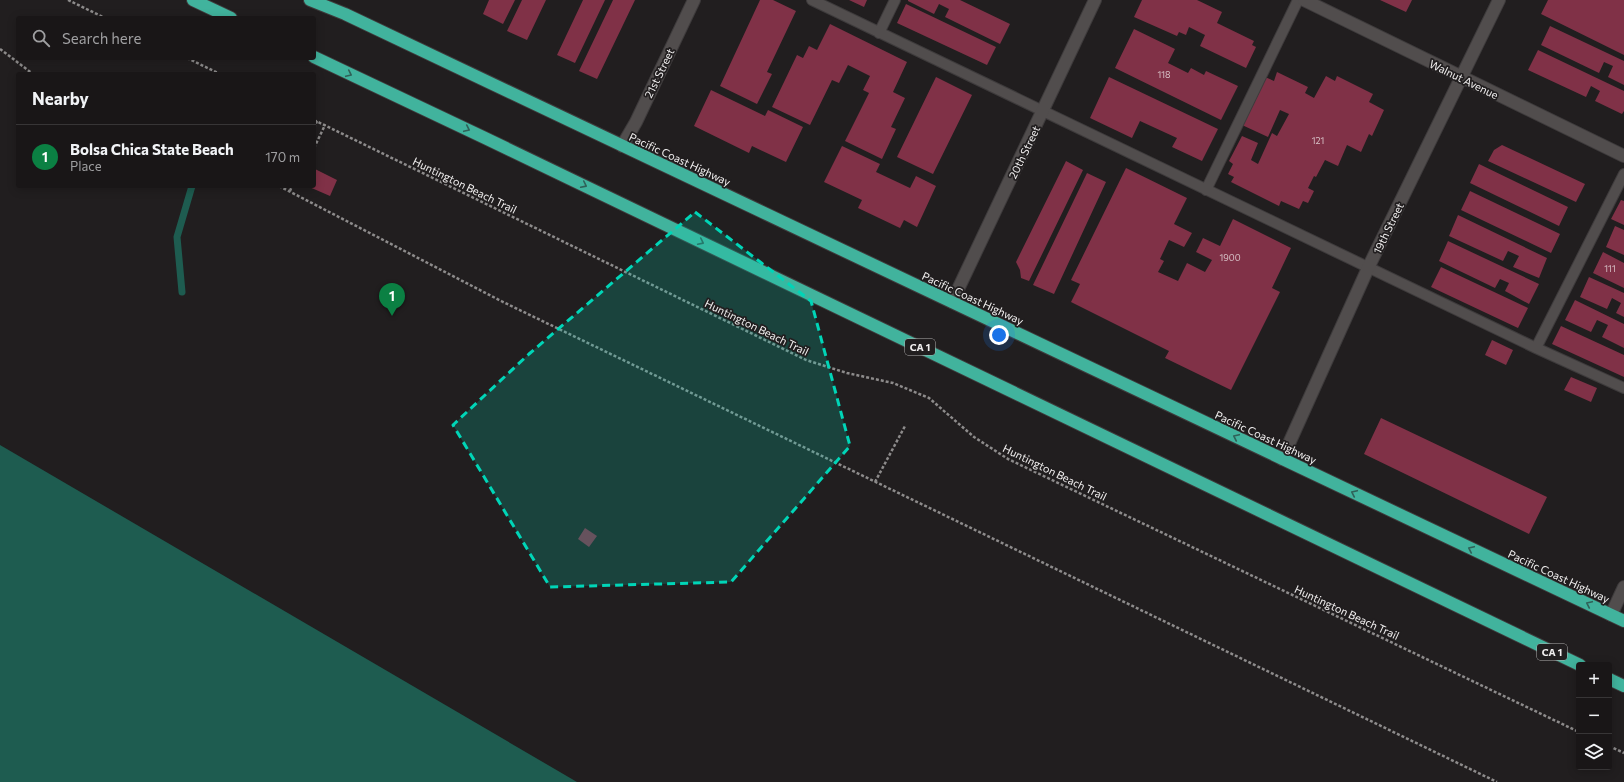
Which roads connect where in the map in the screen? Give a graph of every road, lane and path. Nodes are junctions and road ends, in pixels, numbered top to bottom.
1 (68, 0) edge
2 (193, 0) edge
3 (310, 0) edge
4 (694, 0) edge
5 (812, 0) edge
6 (895, 0) edge
7 (1095, 0) edge
8 (1298, 0) edge
9 (1304, 0) edge
10 (1500, 0) edge
11 (101, 16) edge
12 (227, 16) edge
13 (880, 33) junction
14 (0, 49) edge
15 (316, 58) edge
16 (191, 60) edge
17 (30, 72) edge
18 (216, 72) edge
19 (1462, 78) junction
20 (1043, 111) junction
21 (316, 121) edge
22 (325, 125) junction
23 (316, 144) edge
24 (622, 146) junction
25 (1624, 156) edge
26 (1624, 174) edge
27 (283, 188) edge
28 (291, 188) edge
29 (1206, 190) junction
30 (290, 191) junction
31 (1369, 266) junction
32 (952, 302) junction
33 (1536, 348) junction
34 (1624, 388) edge
35 (905, 426) dead end
36 (1282, 459) junction
37 (875, 482) junction
38 (1624, 587) edge
39 (1611, 615) junction
40 (1624, 621) edge
41 (1576, 663) edge
42 (1612, 680) edge
43 (1624, 686) edge
44 (1576, 731) edge
45 (1612, 747) edge
46 (1624, 753) edge
47 (1497, 782) edge

1 - 11 path
2 - 12 highway
3 - 24 highway, Pacific Coast Highway
4 - 24 street, 21st Street
5 - 13 lane
6 - 13 lane
7 - 20 street, 20th Street
8 - 29 lane
9 - 19 street, Walnut Avenue
10 - 19 street, 19th Street
13 - 20 lane
14 - 17 path
15 -> 41 highway, CA 1
16 - 18 path
19 - 25 street, Walnut Avenue
19 - 31 street, 19th Street
20 - 29 lane
20 - 32 street, 20th Street
21 - 22 path, Huntington Beach Trail
22 - 23 path
22 - 44 path, Huntington Beach Trail
24 - 32 highway, Pacific Coast Highway
26 - 33 lane
27 - 30 path
28 - 30 path
29 - 31 lane
30 - 37 path
31 - 33 lane
31 - 36 street, 19th Street
36 -> 32 highway, Pacific Coast Highway
33 - 34 lane
35 - 37 path
39 -> 36 highway, Pacific Coast Highway
37 - 47 path
38 - 39 street
39 - 40 highway, Pacific Coast Highway
42 - 43 highway
45 - 46 path

